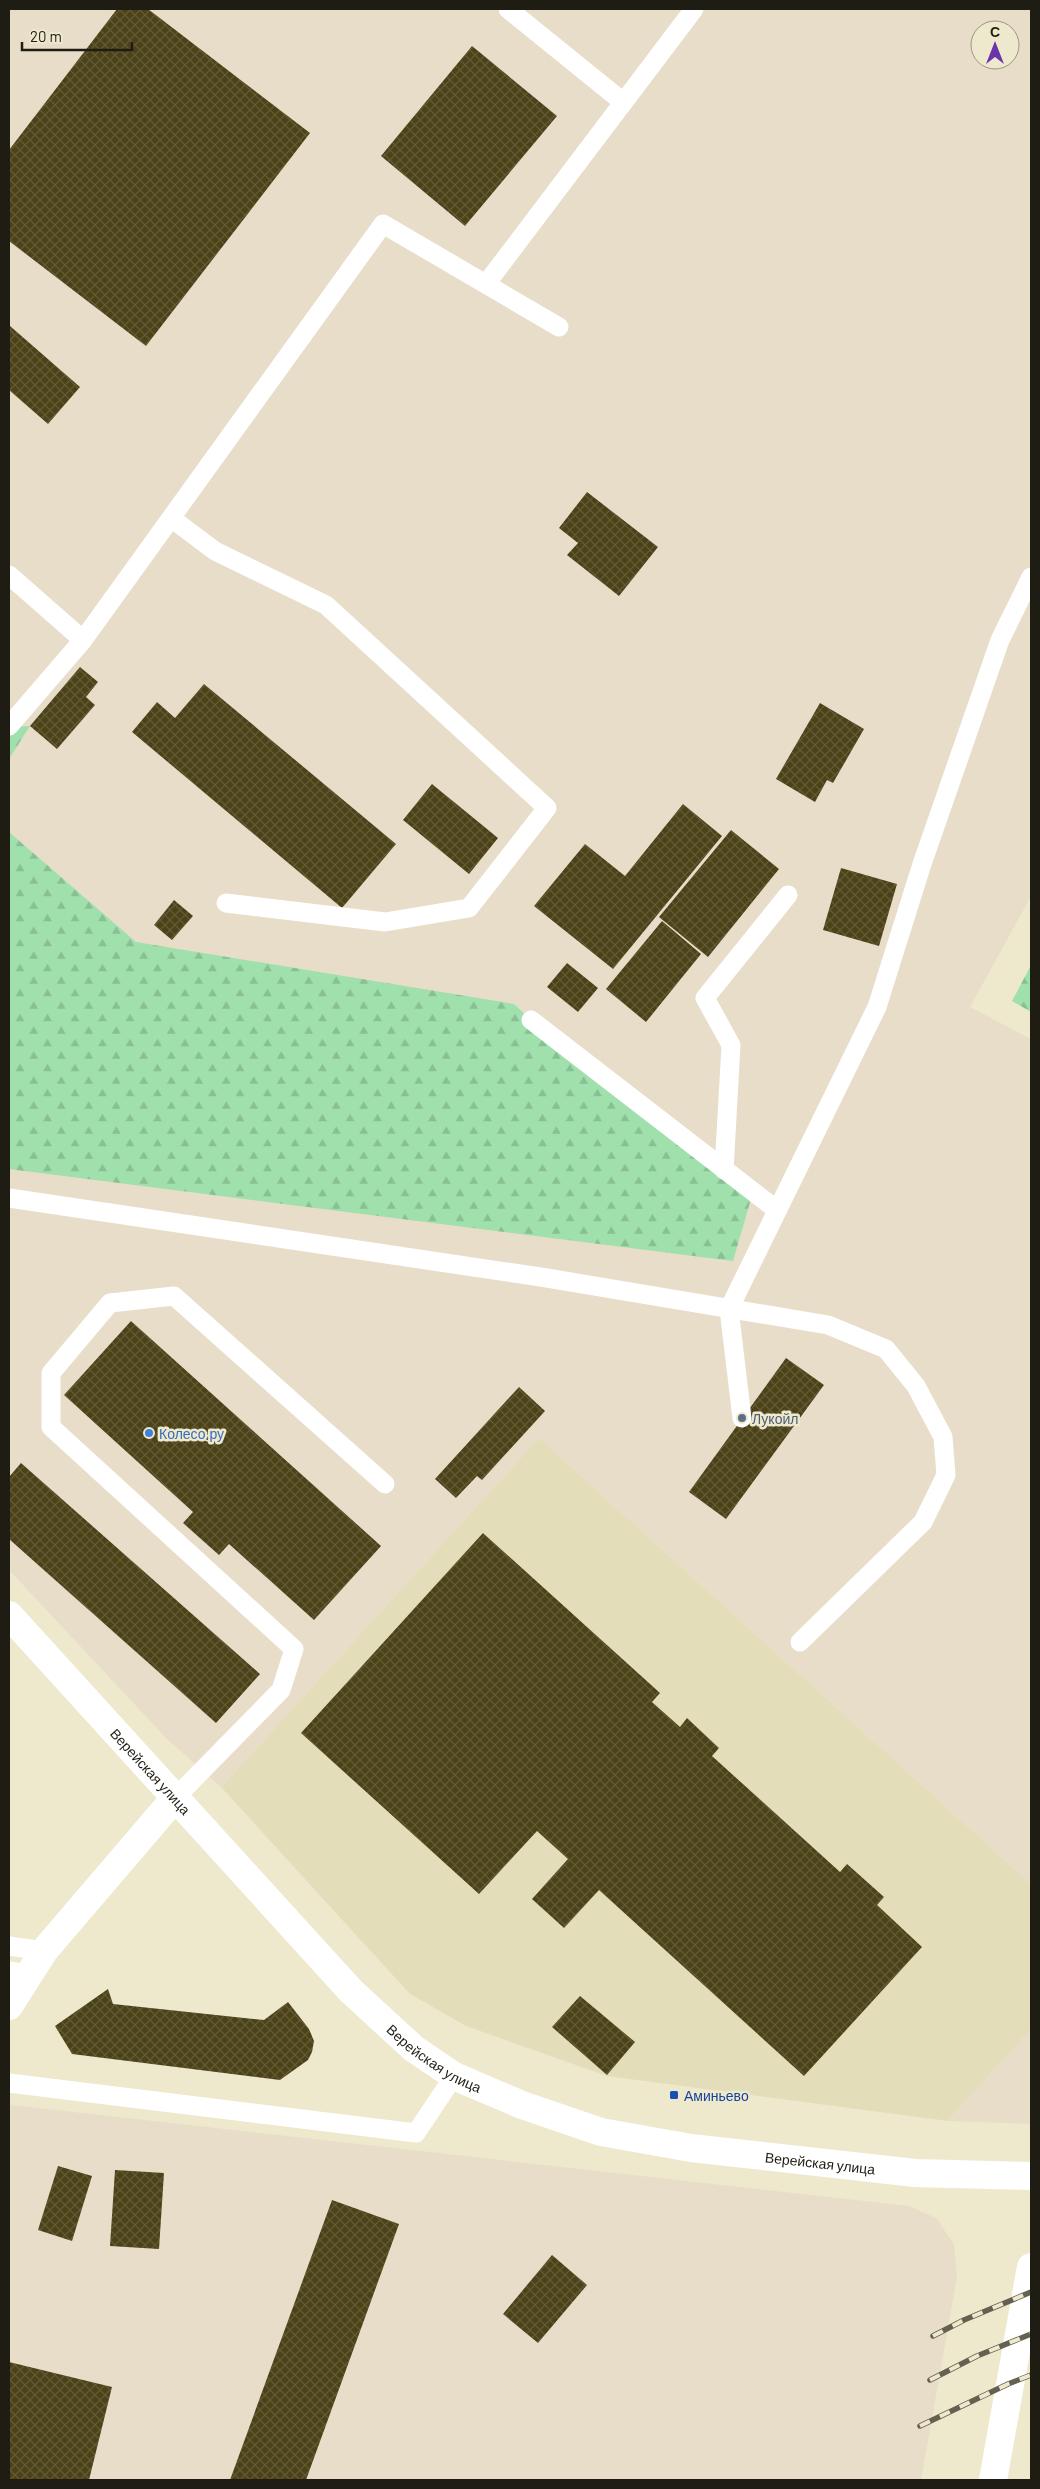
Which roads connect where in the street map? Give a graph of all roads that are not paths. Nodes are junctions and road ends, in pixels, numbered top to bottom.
1 (508, 9) edge
2 (694, 9) edge
3 (623, 102) junction
4 (486, 284) junction
5 (559, 327) dead end
6 (171, 518) junction
7 (9, 574) edge
8 (1031, 577) edge
9 (83, 640) junction
10 (9, 726) edge
11 (788, 895) dead end
12 (226, 903) dead end
13 (531, 1020) dead end
14 (724, 1170) junction
15 (9, 1199) edge
16 (777, 1210) junction
17 (729, 1309) junction
18 (742, 1418) dead end
19 (385, 1484) dead end
20 (9, 1615) edge
21 (800, 1642) dead end
22 (174, 1799) junction
23 (9, 1946) edge
24 (44, 1951) junction
25 (19, 1973) edge
26 (9, 2006) edge
27 (454, 2076) junction
28 (9, 2083) edge
29 (1031, 2176) edge
30 (1031, 2267) edge
31 (993, 2480) edge

1 - 3 lane
2 - 3 lane
3 - 4 lane
4 - 5 lane
4 - 6 lane
6 - 9 lane
6 - 12 lane
7 - 9 lane
8 - 16 lane
9 - 10 lane
11 - 14 lane
13 - 14 lane
14 - 16 lane
15 - 17 lane
16 - 17 lane
17 - 18 lane
17 - 21 lane
19 - 22 lane
20 - 22 street, Верейская улица
22 - 24 street
22 - 27 street, Верейская улица
23 - 24 lane
24 - 25 street
25 - 26 street
27 - 28 lane
27 - 29 street, Верейская улица
30 - 31 street

